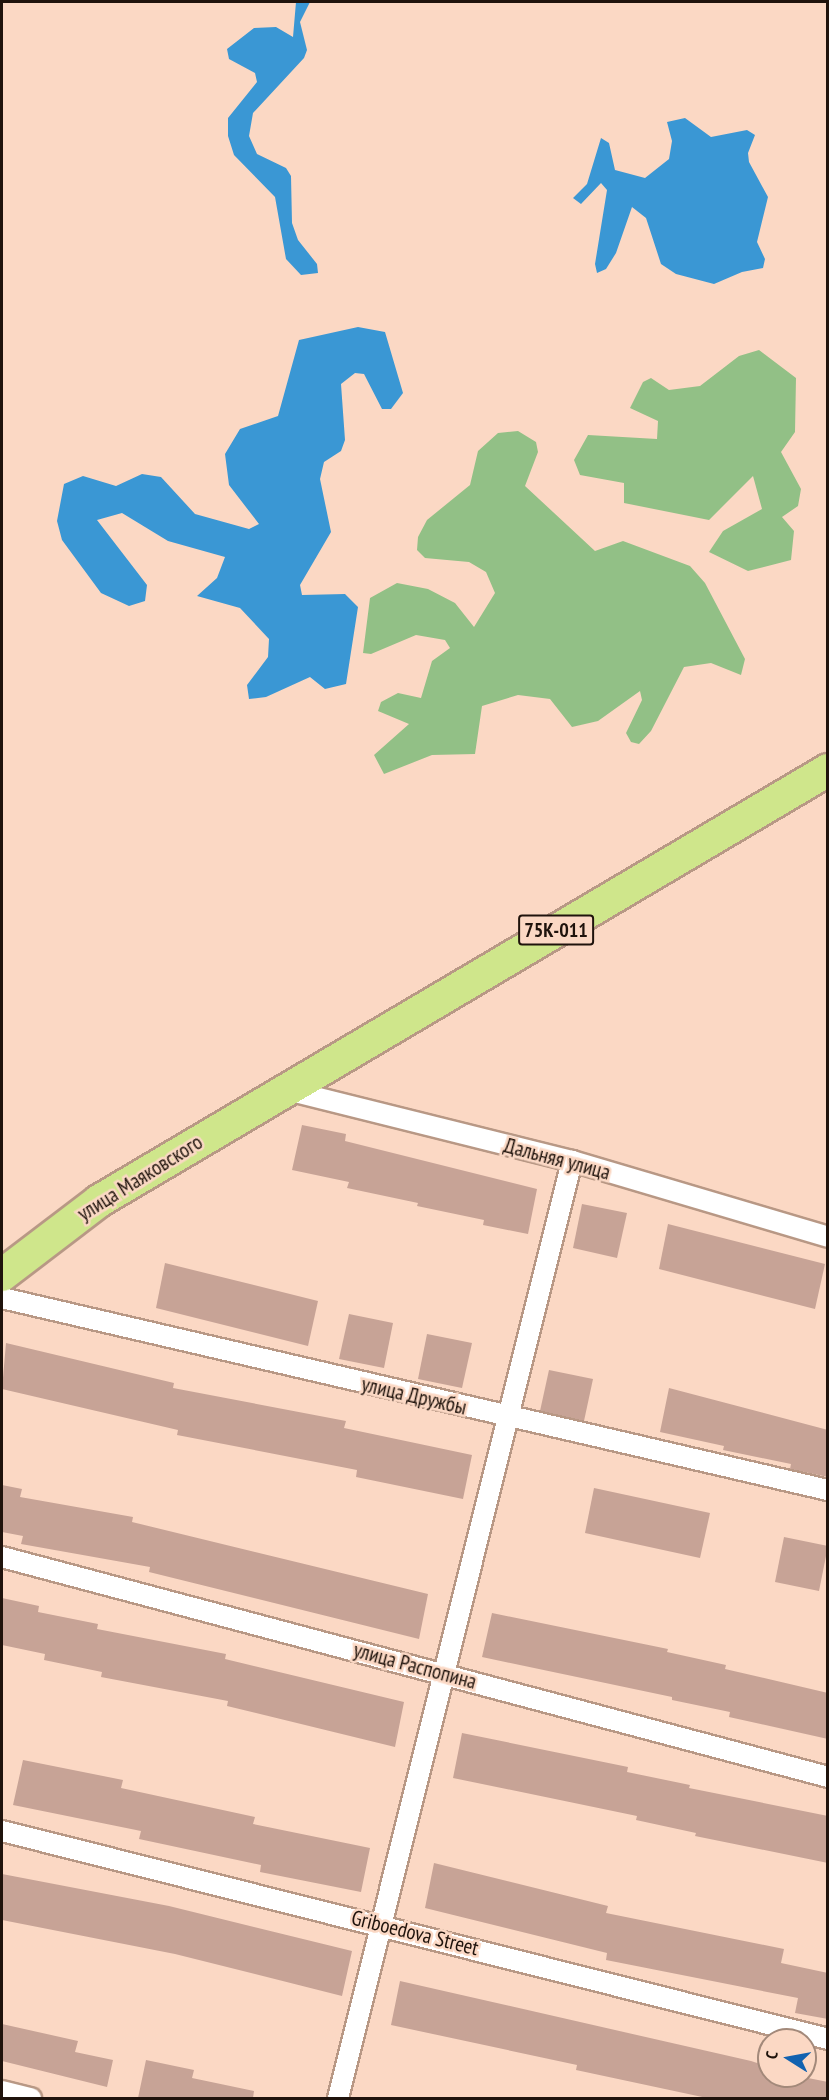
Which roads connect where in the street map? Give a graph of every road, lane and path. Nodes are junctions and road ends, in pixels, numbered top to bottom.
1 (828, 770) edge
2 (284, 1089) junction
3 (572, 1161) junction
4 (828, 1237) edge
5 (2, 1275) edge
6 (2, 1298) edge
7 (506, 1418) junction
8 (828, 1490) edge
9 (2, 1557) edge
10 (446, 1674) junction
11 (828, 1777) edge
12 (2, 1831) edge
13 (384, 1925) junction
14 (828, 2039) edge
15 (2, 2091) edge
16 (31, 2098) edge
17 (338, 2098) edge

1 - 2 main road, 75К-011
2 - 3 street, Дальняя улица
2 - 5 main road, улица Маяковского
3 - 4 street, Дальняя улица
3 - 7 street
6 - 7 street, улица Дружбы
7 - 8 street, улица Дружбы
7 - 10 street
9 - 10 street, улица Распопина
10 - 11 street, улица Распопина
10 - 13 street
12 - 13 street, Griboedova Street
13 - 14 street, Griboedova Street
13 - 17 street
15 - 16 street

